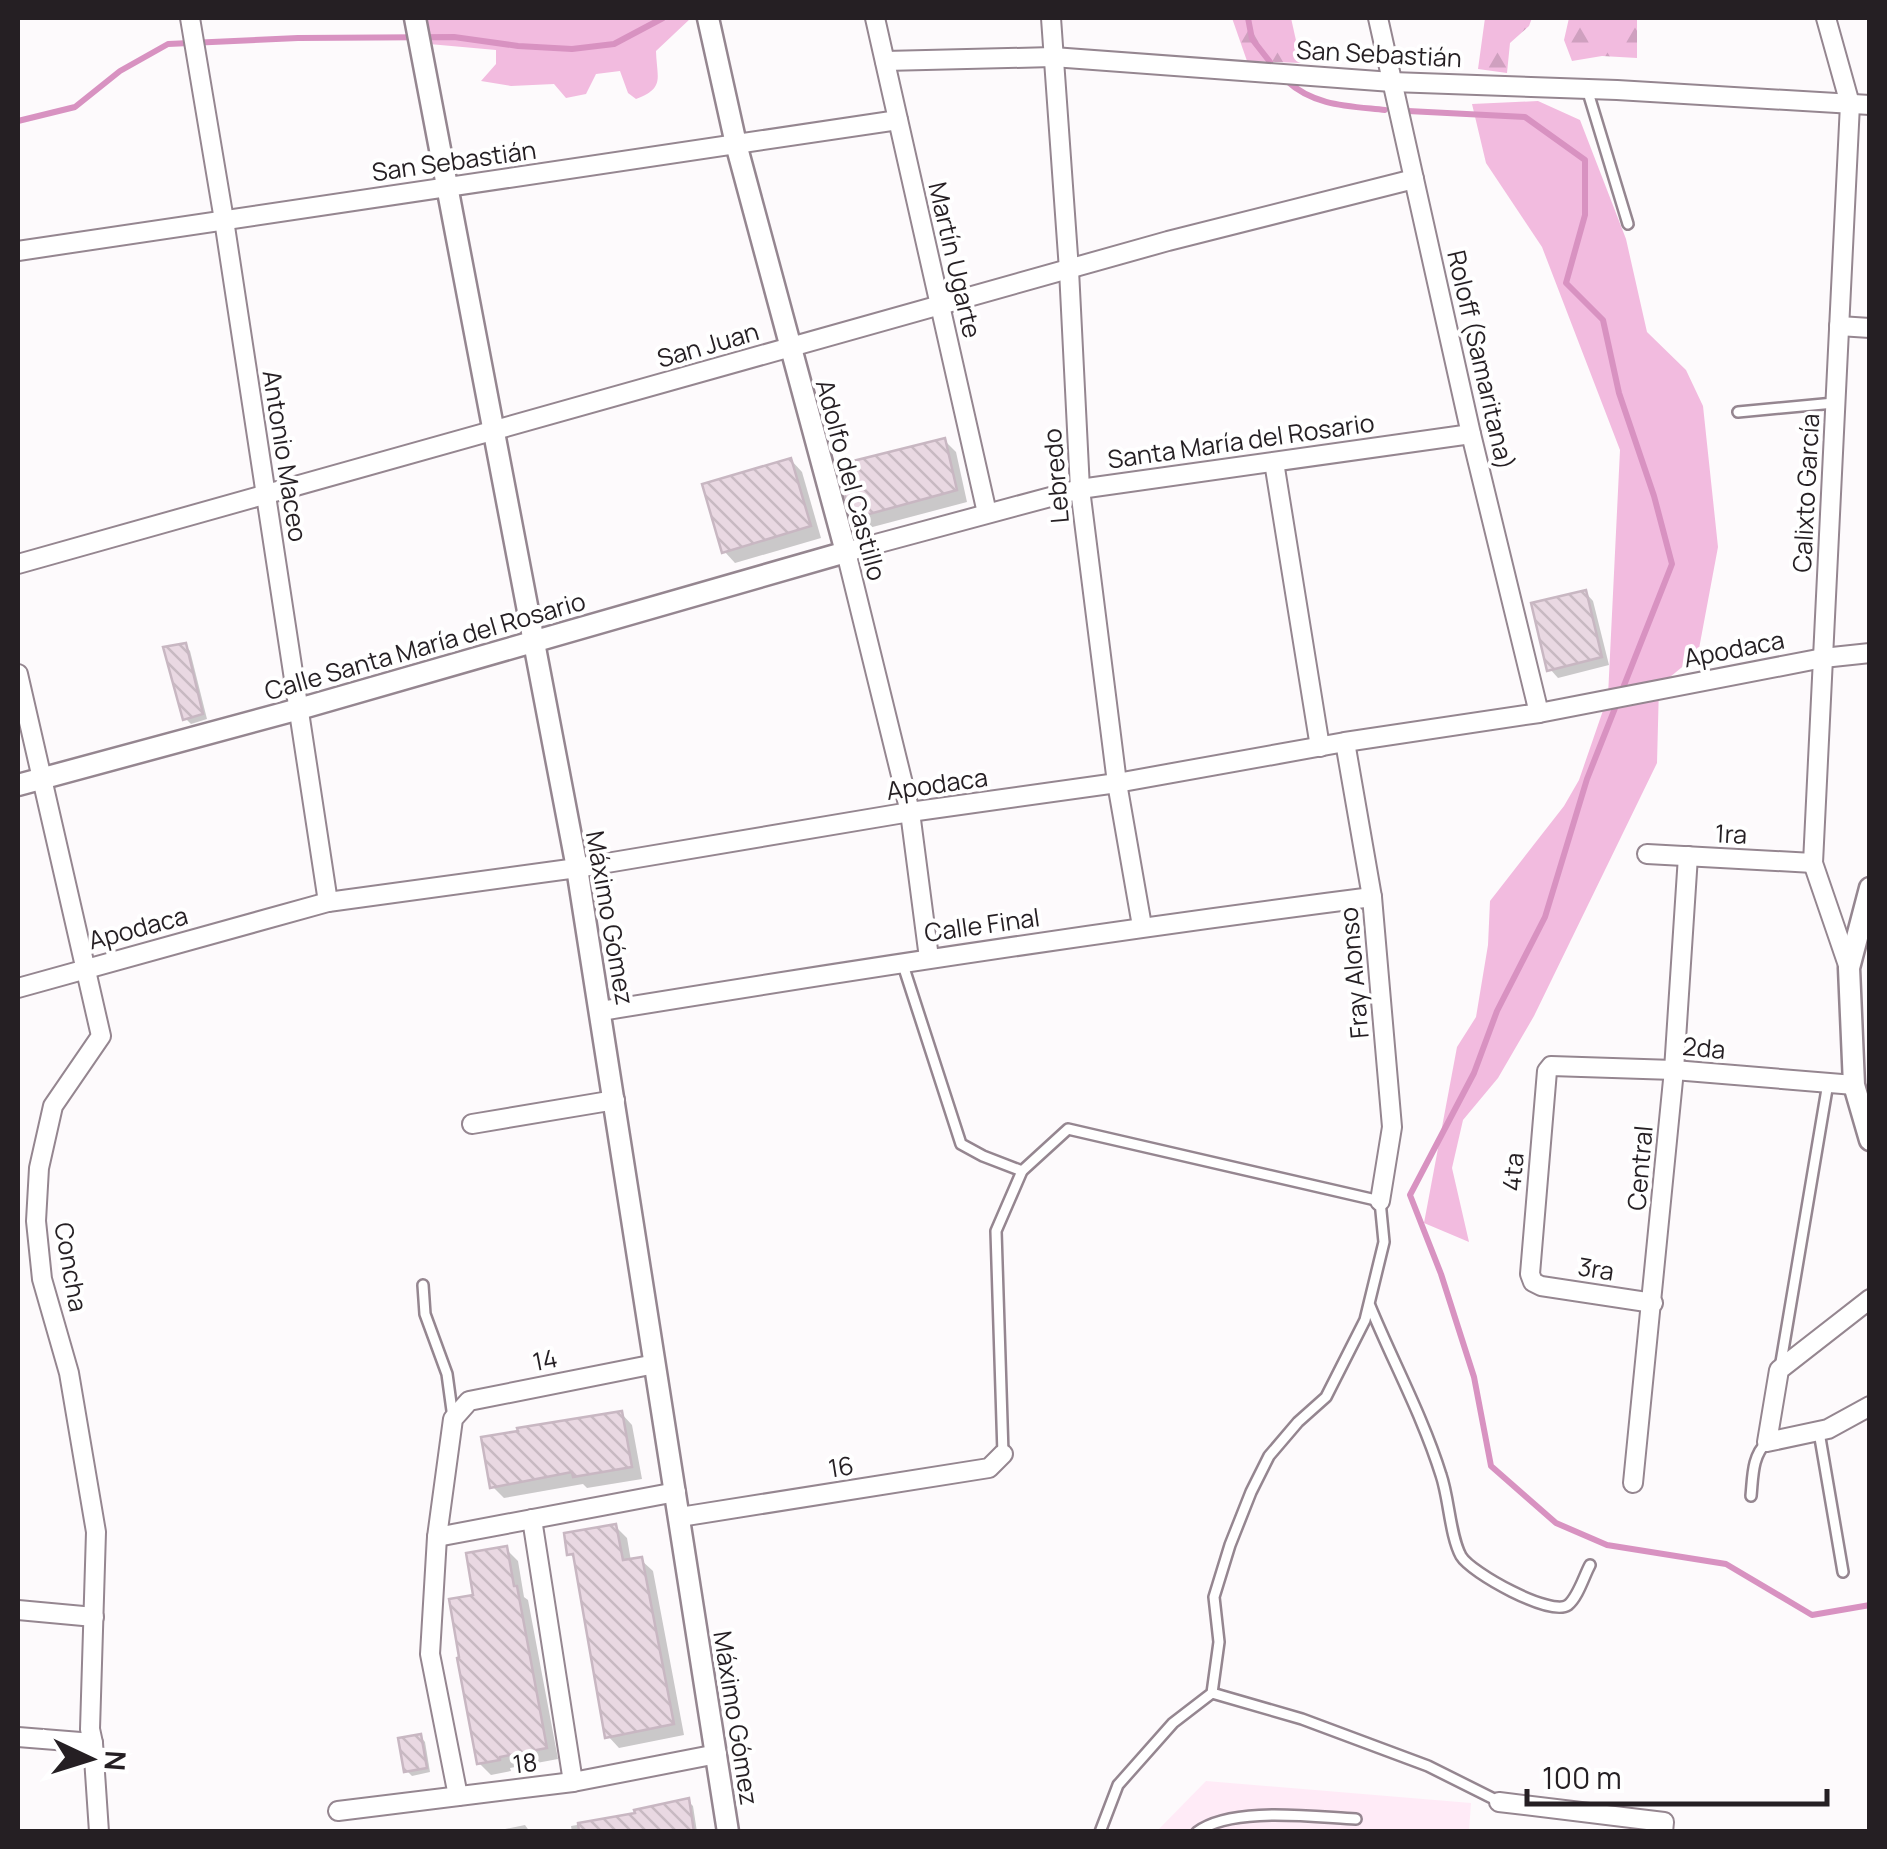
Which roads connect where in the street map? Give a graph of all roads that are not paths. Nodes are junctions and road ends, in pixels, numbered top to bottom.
1 (875, 18) edge
2 (1051, 18) edge
3 (1378, 18) edge
4 (1826, 18) edge
5 (416, 19) edge
6 (712, 19) edge
7 (191, 26) edge
8 (1053, 57) junction
9 (886, 61) junction
10 (1392, 82) junction
11 (1586, 89) junction
12 (1860, 105) edge
13 (898, 120) junction
14 (736, 144) junction
15 (1414, 179) junction
16 (447, 188) junction
17 (224, 220) junction
18 (1628, 224) dead end
19 (18, 250) edge
20 (1069, 270) junction
21 (940, 306) junction
22 (1838, 326) junction
23 (1870, 328) edge
24 (790, 348) junction
25 (1835, 403) junction
26 (1738, 412) dead end
27 (496, 431) junction
28 (1472, 434) junction
29 (1274, 462) junction
30 (1080, 488) junction
31 (265, 495) junction
32 (988, 513) junction
33 (846, 552) junction
34 (18, 564) edge
35 (535, 640) junction
36 (1870, 654) edge
37 (1823, 658) junction
38 (18, 674) edge
39 (299, 709) junction
40 (1539, 713) junction
41 (1345, 742) junction
42 (1320, 747) junction
43 (41, 778) junction
44 (1117, 783) junction
45 (18, 785) edge
46 (910, 812) junction
47 (1647, 854) dead end
48 (1688, 856) junction
49 (1813, 863) junction
50 (578, 868) junction
51 (1870, 888) edge
52 (1372, 897) junction
53 (328, 902) junction
54 (1142, 926) junction
55 (930, 958) junction
56 (902, 962) junction
57 (86, 968) junction
58 (1849, 968) junction
59 (18, 988) edge
60 (601, 1011) junction
61 (1550, 1066) joint
62 (1674, 1070) junction
63 (1828, 1083) junction
64 (1854, 1085) junction
65 (614, 1100) junction
66 (472, 1124) dead end
67 (1870, 1140) edge
68 (1022, 1171) junction
69 (1380, 1201) junction
70 (1533, 1282) joint
71 (423, 1285) dead end
72 (1870, 1298) edge
73 (1653, 1303) junction
74 (1370, 1306) junction
75 (655, 1364) junction
76 (1779, 1370) junction
77 (1870, 1406) edge
78 (453, 1419) junction
79 (1818, 1432) junction
80 (1767, 1442) junction
81 (1003, 1454) joint
82 (1634, 1483) dead end
83 (676, 1492) junction
84 (1751, 1496) dead end
85 (680, 1517) junction
86 (532, 1519) junction
87 (437, 1537) junction
88 (1590, 1564) dead end
89 (1843, 1572) dead end
90 (18, 1610) edge
91 (94, 1618) junction
92 (1212, 1693) junction
93 (18, 1737) edge
94 (93, 1743) junction
95 (717, 1754) junction
96 (572, 1782) junction
97 (458, 1796) junction
98 (1499, 1802) joint
99 (338, 1811) dead end
100 (1356, 1819) dead end
101 (99, 1832) edge
102 (728, 1832) edge
103 (1100, 1832) edge
104 (1198, 1832) edge
105 (1663, 1832) edge

1 - 9 street, Martín Ugarte
2 - 8 street, Lebredo
3 - 10 street, Roloff (Samaritana)
4 - 12 street, Calixto García
5 - 16 street, Máximo Gómez
6 - 14 street, Adolfo del Castillo
7 - 17 street, Antonio Maceo
8 - 9 street, San Sebastián
8 - 10 street, San Sebastián
8 - 20 street, Lebredo
9 - 13 street, Martín Ugarte
10 - 11 street, San Sebastián
10 - 15 street, Roloff (Samaritana)
11 - 12 street, San Sebastián
11 - 18 lane
12 - 22 street, Calixto García
13 - 14 street, San Sebastián
13 - 21 street, Martín Ugarte
14 - 16 street, San Sebastián
14 - 24 street, Adolfo del Castillo
15 - 20 street, San Juan
15 - 28 street, Roloff (Samaritana)
16 - 17 street, San Sebastián
16 - 27 street, Máximo Gómez
17 - 19 street, San Sebastián
17 - 31 street, Antonio Maceo
20 - 21 street, San Juan
20 - 30 street, Lebredo
21 - 24 street, San Juan
21 - 32 street, Martín Ugarte
22 - 23 street
22 - 25 street, Calixto García
24 - 27 street, San Juan
24 - 33 street, Adolfo del Castillo
25 - 26 lane
25 - 37 street, Calixto García
27 - 31 street, San Juan
27 - 35 street, Máximo Gómez
28 - 29 street, Santa María del Rosario
28 - 40 street, Roloff (Samaritana)
29 - 30 street, Santa María del Rosario
29 - 42 street
30 - 32 street, Santa María del Rosario
30 - 44 street, Lebredo
31 - 34 street, San Juan
31 - 39 street, Antonio Maceo
32 - 33 street, Santa María del Rosario
33 - 35 street, Calle Santa María del Rosario
33 - 46 street, Adolfo del Castillo
35 - 39 street, Calle Santa María del Rosario
35 - 50 street, Máximo Gómez
36 - 37 street, Apodaca
37 - 40 street, Apodaca
37 - 49 street, Calixto García
38 - 43 street, Concha
39 - 43 street, Calle Santa María del Rosario
39 - 53 street, Antonio Maceo
40 - 41 street, Apodaca
41 - 42 street, Apodaca
41 - 52 street, Fray Alonso
42 - 44 street, Apodaca
43 - 45 street, Calle Santa María del Rosario
43 - 57 street, Concha
44 - 46 street, Apodaca
44 - 54 street, Lebredo
46 - 50 street, Apodaca
46 - 55 street, Adolfo del Castillo
47 - 48 street, 1ra
48 - 49 street, 1ra
48 - 62 street, Central
49 - 58 street, Calixto García
50 - 53 street, Apodaca
50 - 60 street, Máximo Gómez
51 - 58 street
52 - 54 street, Calle Final
52 - 69 street, Fray Alonso
53 - 57 street, Apodaca
54 - 55 street, Calle Final
55 - 56 street, Calle Final
56 - 60 street, Calle Final
56 - 68 lane
57 - 59 street, Apodaca
57 - 91 street, Concha
58 - 64 street
60 - 65 street, Máximo Gómez
61 - 62 street, 2da
61 - 70 street, 4ta
62 - 63 street, 2da
62 - 73 street, Central
63 - 64 street, 2da
63 - 76 lane
64 - 67 street
65 - 66 street
65 - 75 street, Máximo Gómez
68 - 69 lane
68 - 81 lane
69 - 74 lane
70 - 73 street, 3ra
71 - 78 lane
72 - 76 street
73 - 82 street, Central
74 - 88 lane
74 - 92 lane
75 - 78 street, 14
75 - 83 street, Máximo Gómez
76 - 80 street
77 - 79 street
78 - 87 street
79 - 80 street
79 - 89 lane
80 - 84 lane
81 - 85 street, 16
83 - 85 street, Máximo Gómez
83 - 86 street
85 - 95 street, Máximo Gómez
86 - 87 street
86 - 96 street
87 - 97 street
90 - 91 street
91 - 94 street, Concha
92 - 98 lane
92 - 103 lane
93 - 94 street
94 - 101 street, Concha
95 - 96 street, 18
95 - 102 street, Máximo Gómez
96 - 97 street, 18
97 - 99 street, 18
98 - 105 street
100 - 104 lane

